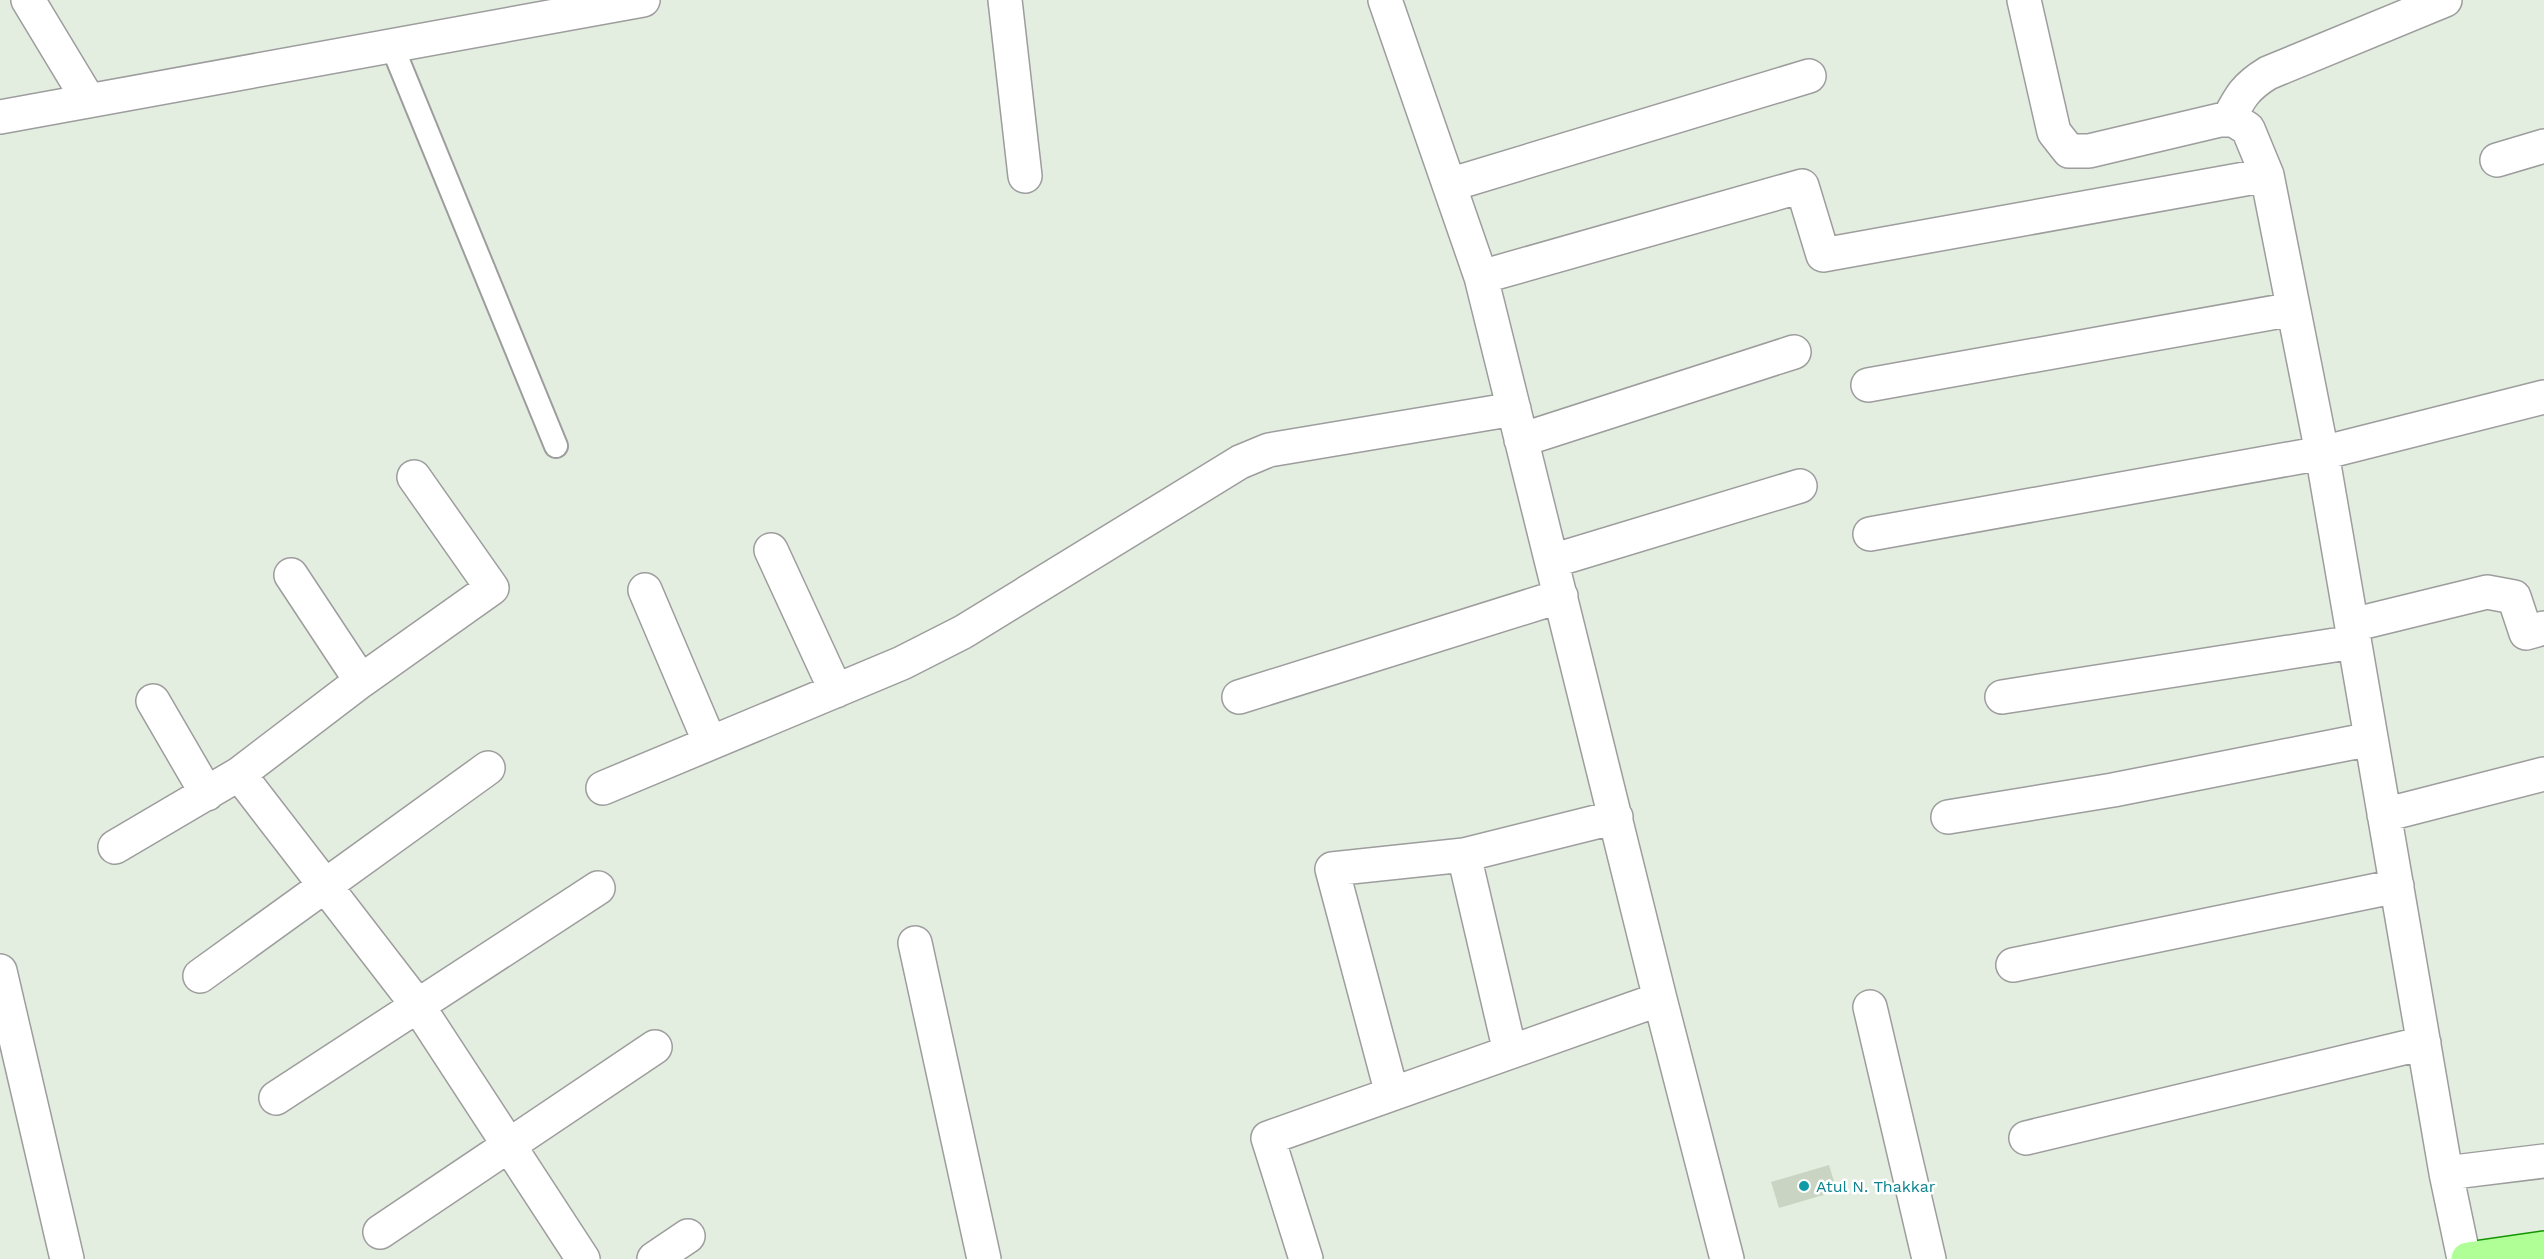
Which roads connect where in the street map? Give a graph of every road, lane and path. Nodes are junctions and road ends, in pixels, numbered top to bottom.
1 (28, 0) edge
2 (643, 0) edge
3 (1005, 0) edge
4 (1385, 0) edge
5 (2024, 0) edge
6 (2445, 0) edge
7 (392, 46) junction
8 (1809, 76) dead end
9 (89, 101) junction
10 (0, 117) edge
11 (2228, 120) junction
12 (2544, 146) edge
13 (2498, 160) dead end
14 (2267, 175) junction
15 (1025, 176) dead end
16 (1449, 186) junction
17 (1481, 277) junction
18 (2294, 309) junction
19 (1794, 352) dead end
20 (1868, 385) dead end
21 (2544, 397) edge
22 (1514, 408) junction
23 (1521, 440) junction
24 (556, 446) dead end
25 (2322, 453) junction
26 (414, 477) dead end
27 (1800, 486) dead end
28 (1870, 534) dead end
29 (771, 550) dead end
30 (1552, 561) junction
31 (291, 575) dead end
32 (645, 590) dead end
33 (1561, 596) junction
34 (2544, 628) edge
35 (2353, 633) junction
36 (361, 681) junction
37 (836, 691) junction
38 (1239, 697) dead end
39 (2002, 697) dead end
40 (153, 700) dead end
41 (2371, 739) junction
42 (710, 743) junction
43 (488, 768) dead end
44 (238, 774) junction
45 (2544, 774) edge
46 (603, 788) dead end
47 (207, 794) junction
48 (2385, 815) junction
49 (1616, 817) junction
50 (1948, 817) dead end
51 (115, 847) dead end
52 (1464, 855) junction
53 (2397, 886) junction
54 (326, 887) junction
55 (598, 888) dead end
56 (915, 943) dead end
57 (2013, 965) dead end
58 (0, 971) edge
59 (200, 976) dead end
60 (1660, 999) junction
61 (418, 1006) junction
62 (1869, 1007) dead end
63 (2424, 1043) junction
64 (655, 1047) dead end
65 (1510, 1052) junction
66 (1392, 1094) junction
67 (276, 1098) dead end
68 (2026, 1138) dead end
69 (510, 1146) junction
70 (2544, 1161) edge
71 (2446, 1173) junction
72 (380, 1232) dead end
73 (688, 1236) dead end
74 (2544, 1248) edge
75 (67, 1259) edge
76 (583, 1259) edge
77 (654, 1259) edge
78 (984, 1259) edge
79 (1306, 1259) edge
80 (1727, 1259) edge
81 (1929, 1259) edge
82 (2466, 1259) edge

1 - 9 street
2 - 7 street
3 - 15 street
4 - 16 street
5 - 11 street
6 - 11 street
7 - 9 street
7 - 24 lane
8 - 16 street
9 - 10 street
11 - 14 street
12 - 13 street
14 - 17 street
14 - 18 street
16 - 17 street
17 - 22 street
18 - 20 street
18 - 25 street
19 - 23 street
21 - 25 street
22 - 23 street
22 - 37 street
23 - 30 street
25 - 28 street
25 - 35 street
26 - 36 street
27 - 30 street
29 - 37 street
30 - 33 street
31 - 36 street
32 - 42 street
33 - 38 street
33 - 49 street
34 - 35 street
35 - 39 street
35 - 41 street
36 - 44 street
37 - 42 street
40 - 47 street
41 - 48 street
41 - 50 street
42 - 46 street
43 - 54 street
44 - 47 street
44 - 54 street
45 - 48 street
47 - 51 street
48 - 53 street
49 - 52 street
49 - 60 street
52 - 65 street
52 - 66 street
53 - 57 street
53 - 63 street
54 - 59 street
54 - 61 street
55 - 61 street
56 - 78 street
58 - 75 street
60 - 65 street
60 - 80 street
61 - 67 street
61 - 69 street
62 - 81 street
63 - 68 street
63 - 71 street
64 - 69 street
65 - 66 street
66 - 79 street
69 - 72 street
69 - 76 street
70 - 71 street
71 - 82 street
73 - 77 street
74 - 82 main road

